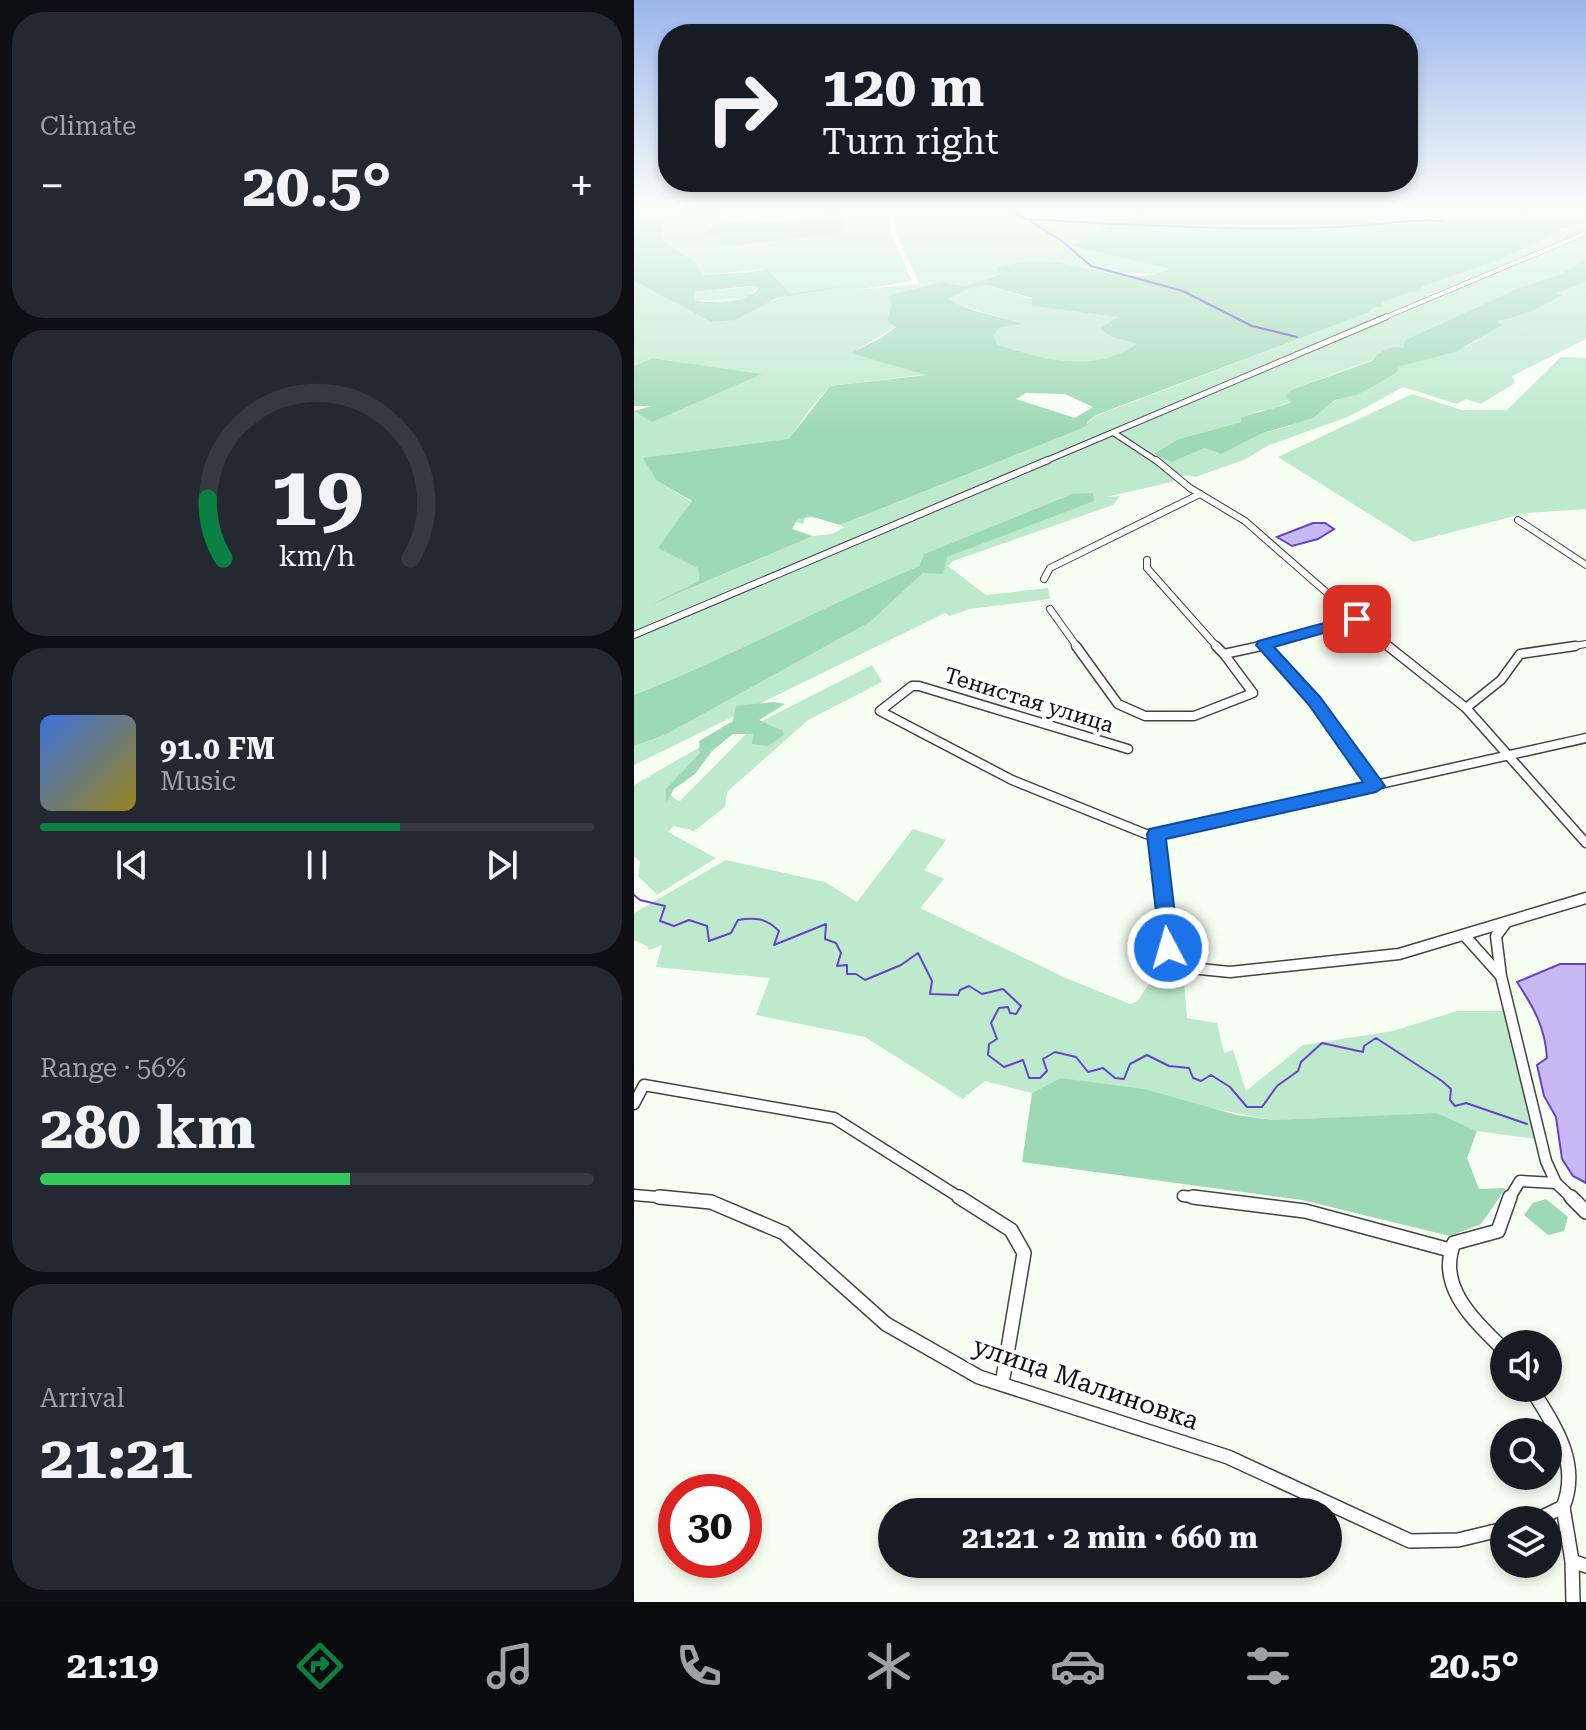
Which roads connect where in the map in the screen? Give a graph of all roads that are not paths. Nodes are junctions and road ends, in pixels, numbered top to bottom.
1 (1469, 283) edge
2 (1114, 433) junction
3 (1200, 494) junction
4 (1518, 520) dead end
5 (1147, 560) dead end
6 (1586, 565) edge
7 (1044, 579) dead end
8 (1050, 609) dead end
9 (1357, 619) junction
10 (634, 635) edge
11 (1586, 644) edge
12 (1264, 645) junction
13 (1224, 654) junction
14 (1466, 708) junction
15 (1586, 738) edge
16 (1128, 749) dead end
17 (1507, 756) junction
18 (1376, 786) junction
19 (1156, 834) junction
20 (1586, 843) edge
21 (1586, 898) edge
22 (1505, 923) junction
23 (1485, 930) junction
24 (1465, 936) junction
25 (1496, 936) junction
26 (1501, 976) junction
27 (634, 1104) edge
28 (1556, 1183) junction
29 (635, 1195) edge
30 (1183, 1196) dead end
31 (1586, 1212) edge
32 (1450, 1250) junction
33 (1490, 1336) edge
34 (1002, 1384) junction
35 (1539, 1402) edge
36 (1563, 1507) joint
37 (1490, 1532) edge
38 (1579, 1564) edge
39 (1573, 1602) edge

1 - 2 street
2 - 3 street
2 - 10 street
3 - 7 street
3 - 9 street
4 - 6 street
5 - 13 street
8 - 13 street
9 - 12 street
9 - 14 street
11 - 14 street
12 - 13 street
12 - 18 street
14 - 17 street
15 - 17 street
16 - 19 street, Тенистая улица
17 - 18 street
17 - 20 street
18 - 19 street
19 - 24 street
21 - 22 street
22 - 23 street
22 - 25 street
23 - 24 street
23 - 25 street
24 - 26 street
25 - 26 street
26 - 28 street
27 - 34 street
28 - 31 street
28 - 32 street
29 - 34 street, улица Малиновка
30 - 32 street
32 - 33 street
34 - 37 street, улица Малиновка
35 - 36 street
36 - 38 street
38 - 39 street

